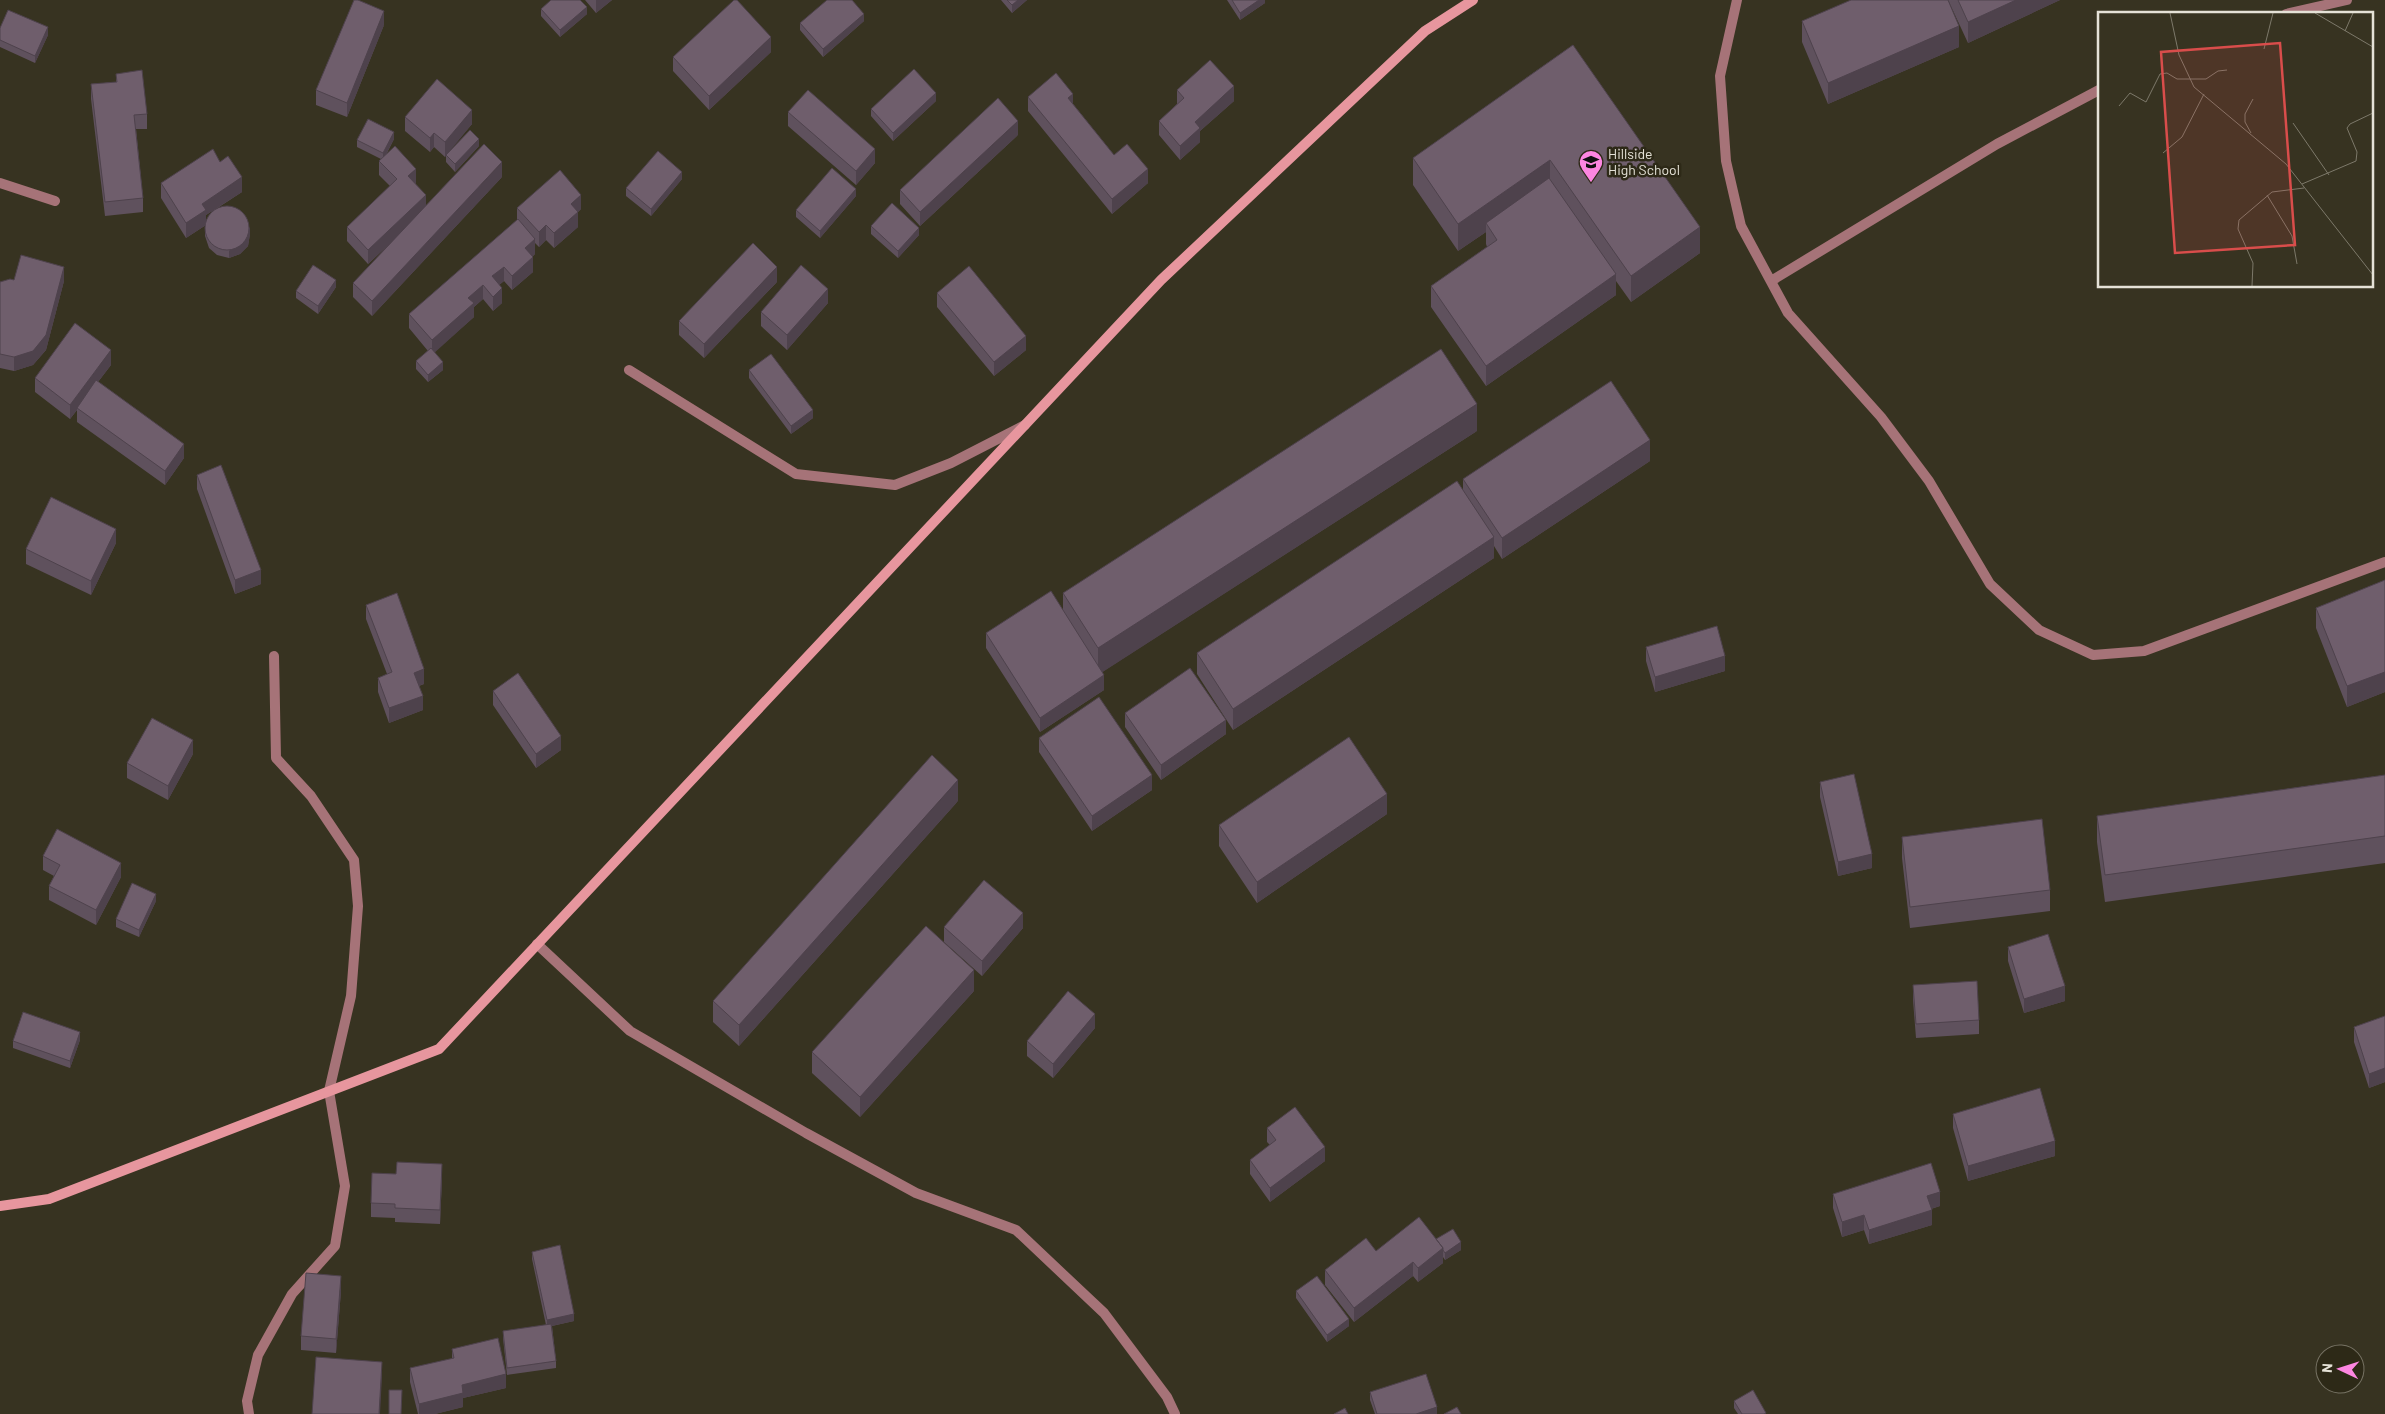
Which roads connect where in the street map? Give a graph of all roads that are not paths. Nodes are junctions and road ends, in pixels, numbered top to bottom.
1 (1473, 0) edge
2 (1737, 0) edge
3 (2347, 0) edge
4 (2295, 12) edge
5 (2098, 91) edge
6 (0, 183) edge
7 (55, 201) dead end
8 (1770, 281) junction
9 (629, 370) dead end
10 (1026, 424) junction
11 (2385, 562) edge
12 (274, 656) dead end
13 (537, 944) junction
14 (329, 1091) junction
15 (0, 1206) edge
16 (249, 1414) edge
17 (1175, 1414) edge

1 - 10 main road
2 - 8 street
3 - 4 street
5 - 8 street
6 - 7 street
8 - 11 street
9 - 10 street
10 - 13 main road
12 - 14 street
13 - 14 main road
13 - 17 street
14 - 15 main road
14 - 16 street

